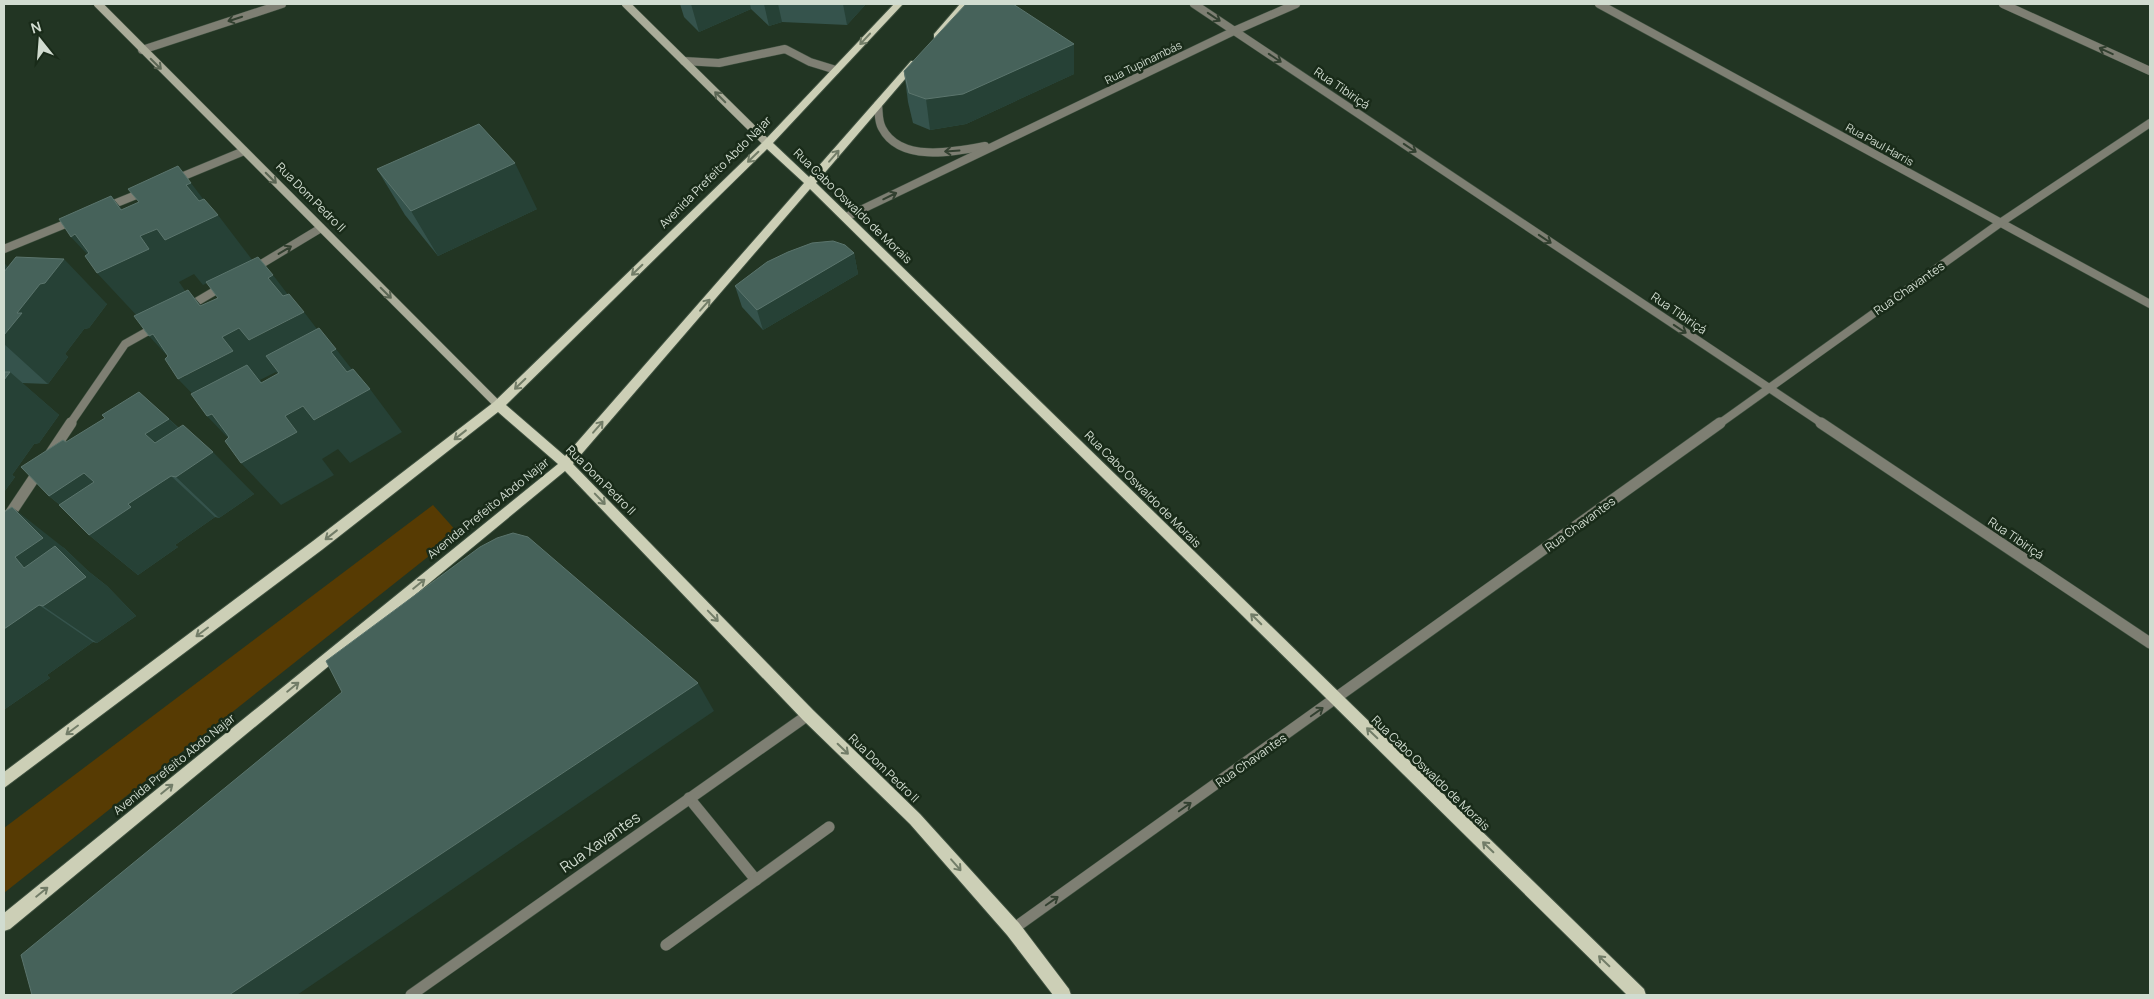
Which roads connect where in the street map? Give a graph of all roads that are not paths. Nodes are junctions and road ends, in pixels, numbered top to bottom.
1 (98, 4) edge
2 (282, 4) edge
3 (626, 4) edge
4 (898, 4) edge
5 (965, 4) edge
6 (1194, 4) edge
7 (1296, 4) edge
8 (1599, 4) edge
9 (2003, 4) edge
10 (1234, 31) junction
11 (142, 50) junction
12 (684, 61) junction
13 (836, 70) junction
14 (2150, 71) edge
15 (878, 105) junction
16 (2150, 123) edge
17 (1000, 143) junction
18 (768, 144) junction
19 (244, 151) junction
20 (811, 183) junction
21 (161, 185) edge
22 (151, 189) edge
23 (96, 211) edge
24 (87, 215) edge
25 (846, 217) junction
26 (2000, 223) junction
27 (321, 228) junction
28 (4, 249) edge
29 (245, 274) edge
30 (236, 279) edge
31 (2150, 304) edge
32 (1768, 388) junction
33 (498, 405) junction
34 (566, 464) junction
35 (4, 518) edge
36 (2150, 643) edge
37 (1336, 699) junction
38 (808, 715) junction
39 (4, 781) edge
40 (690, 798) junction
41 (829, 828) dead end
42 (756, 880) junction
43 (4, 923) edge
44 (1012, 929) junction
45 (666, 945) dead end
46 (410, 995) edge
47 (1063, 995) edge
48 (1638, 995) edge

1 - 11 main road, Rua Dom Pedro II
2 -> 11 street
3 - 12 main road, Rua Cabo Oswaldo de Morais
4 -> 13 main road, Avenida Prefeito Abdo Najar
5 - 15 main road, Avenida Prefeito Abdo Najar
6 -> 10 street, Rua Tibiriçá
7 - 10 street, Rua Tupinambás
8 - 26 street, Rua Paul Harris
14 -> 9 street
10 - 17 street, Rua Tupinambás
10 -> 32 street, Rua Tibiriçá
11 -> 19 main road, Rua Dom Pedro II
12 - 13 street
18 -> 12 main road, Rua Cabo Oswaldo de Morais
13 - 18 main road, Avenida Prefeito Abdo Najar
17 -> 15 street, Rua Tupinambás
20 -> 15 main road, Avenida Prefeito Abdo Najar
16 - 26 street, Rua Chavantes
25 -> 17 street, Rua Tupinambás
18 - 20 main road, Rua Cabo Oswaldo de Morais
18 -> 33 main road, Avenida Prefeito Abdo Najar
19 - 21 street
19 -> 27 main road, Rua Dom Pedro II
20 - 25 main road, Rua Cabo Oswaldo de Morais
34 -> 20 main road, Avenida Prefeito Abdo Najar
22 - 23 street
24 - 28 street
37 -> 25 main road, Rua Cabo Oswaldo de Morais
26 - 31 street, Rua Paul Harris
26 - 32 street, Rua Chavantes
29 -> 27 street
27 -> 33 main road, Rua Dom Pedro II
30 - 35 street
32 - 36 street, Rua Tibiriçá
32 - 37 street, Rua Chavantes
33 - 34 main road, Rua Dom Pedro II
33 -> 39 main road, Avenida Prefeito Abdo Najar
34 -> 38 main road, Rua Dom Pedro II
43 -> 34 main road, Avenida Prefeito Abdo Najar
44 -> 37 street, Rua Chavantes
48 -> 37 main road, Rua Cabo Oswaldo de Morais
38 - 40 street, Rua Xavantes
38 -> 44 main road, Rua Dom Pedro II
40 - 42 street
40 - 46 street, Rua Xavantes
41 - 42 street
42 - 45 street
44 - 47 main road, Rua Dom Pedro II

